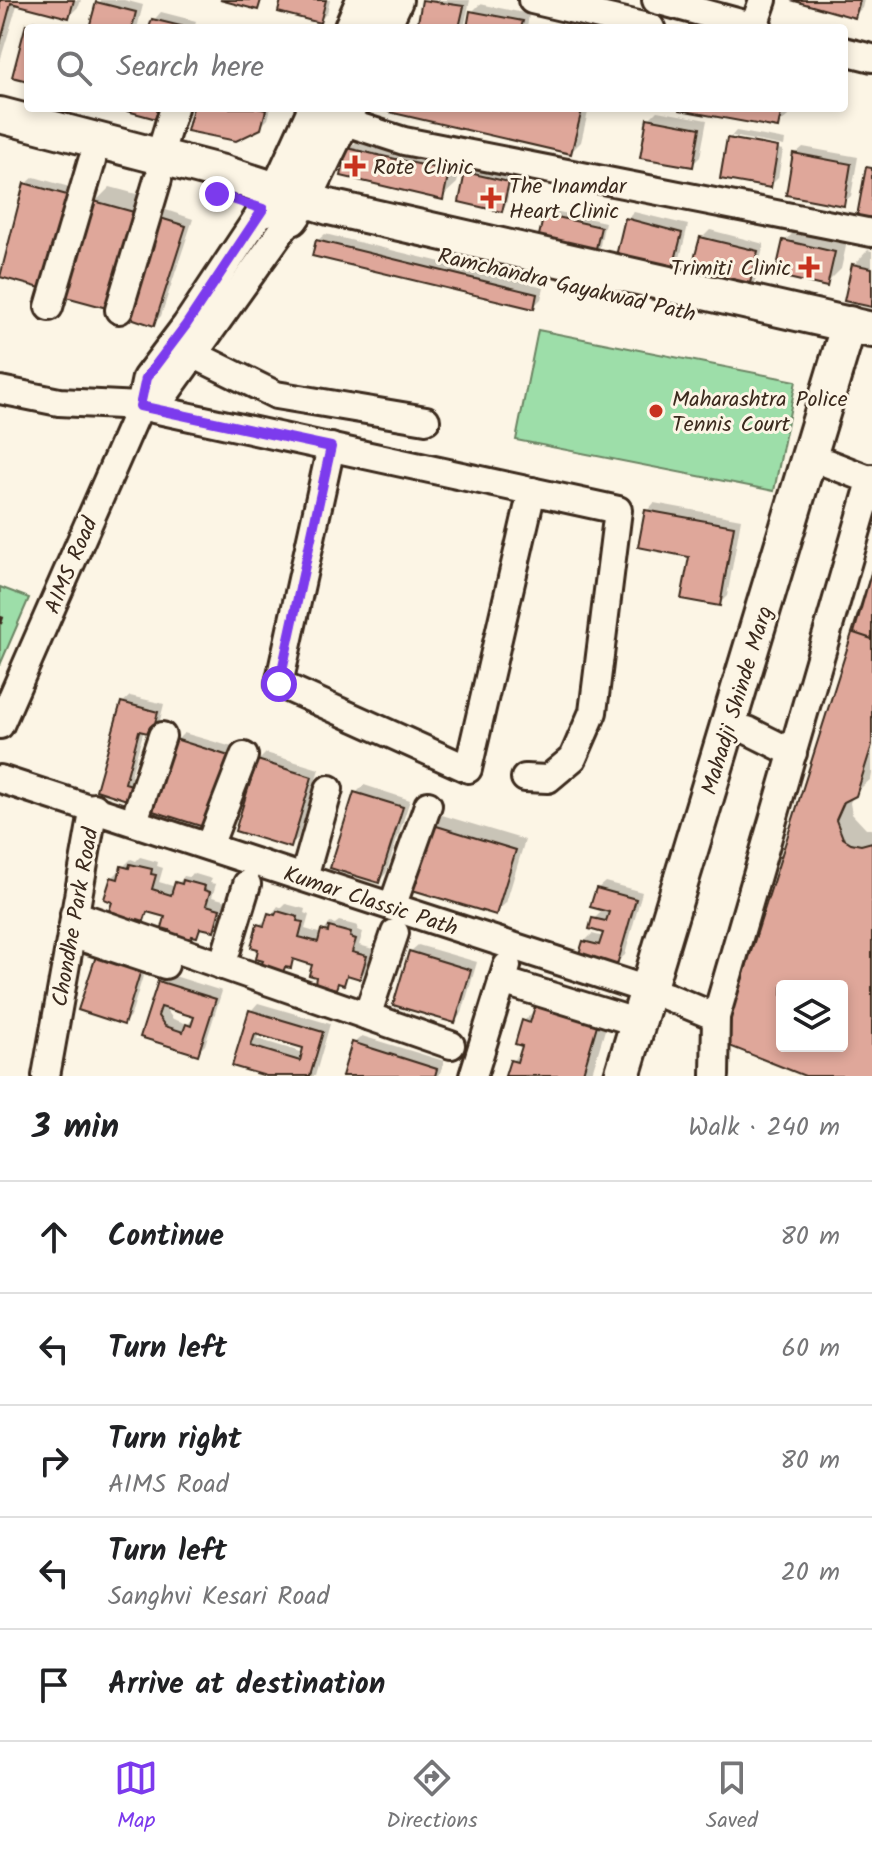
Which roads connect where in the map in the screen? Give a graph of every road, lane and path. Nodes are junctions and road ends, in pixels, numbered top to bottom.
1 (364, 0) edge
2 (395, 0) edge
3 (532, 0) edge
4 (656, 0) edge
5 (763, 0) edge
6 (693, 4) edge
7 (354, 24) edge
8 (384, 24) edge
9 (634, 24) edge
10 (748, 24) edge
11 (757, 24) edge
12 (848, 52) edge
13 (872, 58) edge
14 (173, 112) edge
15 (335, 112) edge
16 (0, 115) edge
17 (0, 137) edge
18 (92, 161) junction
19 (159, 168) junction
20 (284, 204) junction
21 (872, 233) edge
22 (49, 307) dead end
23 (119, 310) dead end
24 (861, 338) edge
25 (195, 355) junction
26 (0, 390) edge
27 (140, 406) junction
28 (426, 420) dead end
29 (331, 447) junction
30 (827, 463) junction
31 (872, 479) edge
32 (532, 491) junction
33 (4, 611) dead end
34 (0, 624) edge
35 (0, 725) edge
36 (747, 730) junction
37 (162, 736) dead end
38 (793, 753) junction
39 (244, 756) dead end
40 (525, 778) dead end
41 (0, 779) edge
42 (329, 789) dead end
43 (428, 805) dead end
44 (94, 807) junction
45 (134, 821) junction
46 (209, 846) junction
47 (304, 877) junction
48 (247, 884) dead end
49 (392, 907) junction
50 (73, 924) junction
51 (395, 933) dead end
52 (513, 947) junction
53 (222, 966) junction
54 (502, 981) junction
55 (657, 993) junction
56 (367, 1016) junction
57 (716, 1017) junction
58 (639, 1023) junction
59 (46, 1076) edge
60 (473, 1076) edge
61 (622, 1076) edge
62 (642, 1076) edge
63 (715, 1076) edge

1 - 7 main road
2 - 8 main road
3 - 9 street
4 - 6 street
5 - 11 street
6 - 10 street
12 - 13 street
14 - 19 street
15 - 20 main road
15 - 21 street
16 - 19 main road
17 - 18 main road
18 - 19 main road
18 - 22 street
19 - 20 main road, Ramchandra Gayakwad Path
19 - 23 street
20 - 24 main road, Ramchandra Gayakwad Path
20 - 25 street
20 - 27 street, AIMS Road
24 - 30 main road, Mahadji Shinde Marg
24 - 55 main road, Mahadji Shinde Marg
25 - 27 street
25 - 28 street
26 - 27 street
27 - 29 street
27 - 35 street, AIMS Road
29 - 32 street
29 - 32 street
30 - 31 street
30 - 36 main road, Mahadji Shinde Marg
31 - 38 street
32 - 40 street
33 - 34 path
36 - 38 street
36 - 55 main road, Mahadji Shinde Marg
37 - 45 street
38 - 57 street
39 - 46 street
41 - 44 street, Chondhe Park Road
42 - 47 street
43 - 49 street
44 - 45 street, Kumar Classic Path
44 - 50 street, Chondhe Park Road
45 - 46 street, Kumar Classic Path
46 - 47 street, Kumar Classic Path
47 - 49 street, Kumar Classic Path
48 - 53 street
49 - 52 street, Kumar Classic Path
50 - 53 street
50 - 56 street
50 - 59 street, Chondhe Park Road
51 - 56 street
52 - 54 street
52 - 55 street, Kumar Classic Path
53 - 56 street
54 - 58 street
54 - 60 street
55 - 57 street, Kumar Classic Path
55 - 58 main road, Mahadji Shinde Marg
55 - 62 main road, Mahadji Shinde Marg
57 - 63 street
58 - 61 main road, Mahadji Shinde Marg

